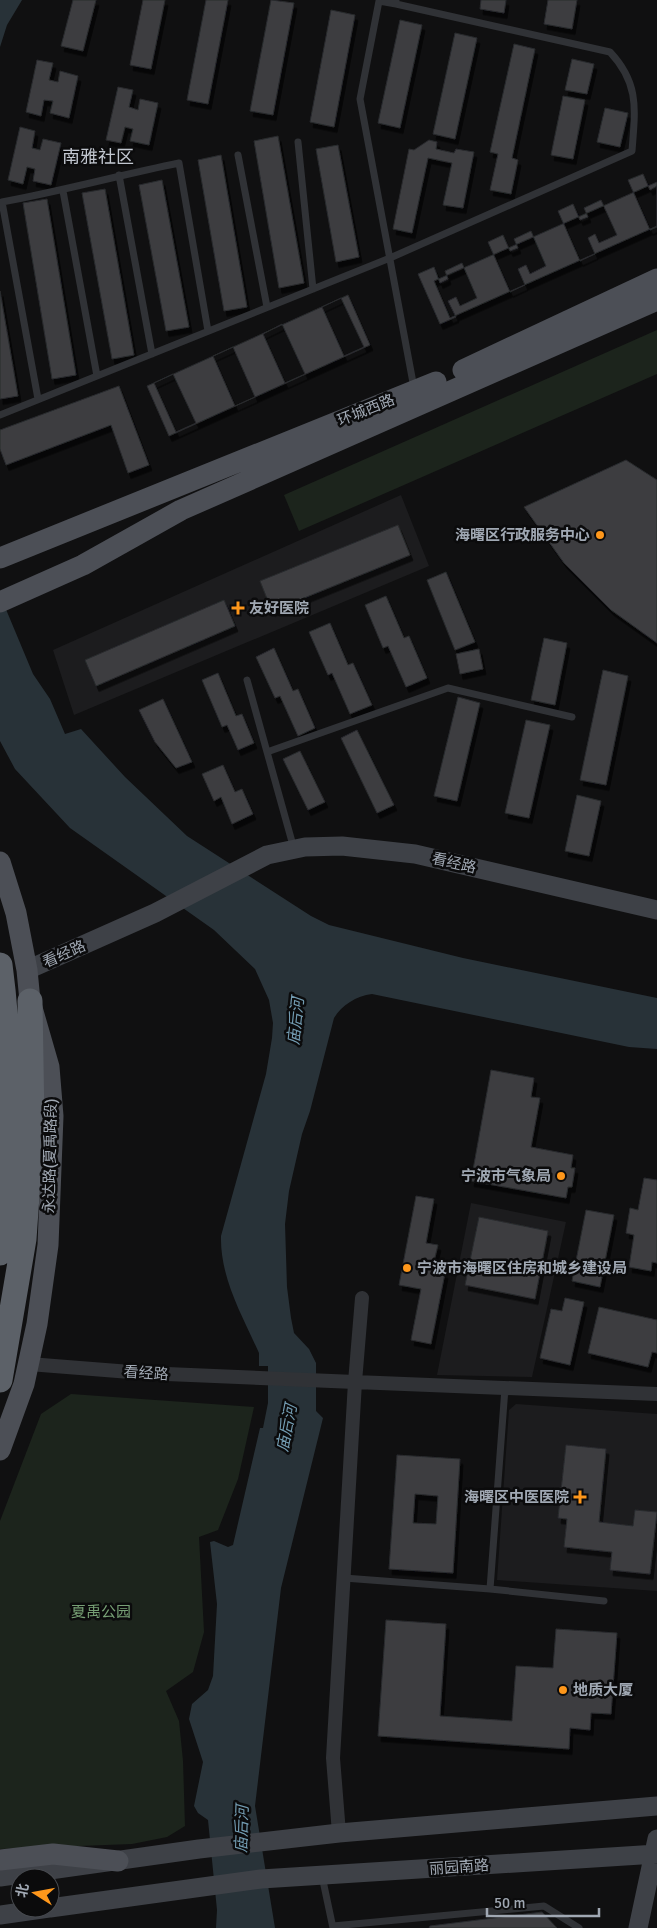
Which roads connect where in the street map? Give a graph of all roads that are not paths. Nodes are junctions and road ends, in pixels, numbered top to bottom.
1 (376, 0) edge
2 (396, 2) edge
3 (298, 142) dead end
4 (238, 155) dead end
5 (119, 175) junction
6 (63, 191) junction
7 (390, 258) junction
8 (657, 279) edge
9 (313, 289) junction
10 (657, 300) edge
11 (267, 307) junction
12 (208, 331) junction
13 (152, 354) junction
14 (97, 376) junction
15 (414, 391) junction
16 (38, 399) junction
17 (0, 415) edge
18 (0, 558) edge
19 (0, 602) edge
20 (247, 680) dead end
21 (572, 717) dead end
22 (267, 752) junction
23 (294, 849) junction
24 (0, 862) edge
25 (657, 910) edge
26 (0, 965) edge
27 (27, 970) junction
28 (30, 1001) junction
29 (0, 1253) edge
30 (362, 1298) dead end
31 (29, 1364) junction
32 (0, 1380) edge
33 (356, 1382) junction
34 (505, 1388) junction
35 (657, 1394) edge
36 (0, 1450) edge
37 (344, 1578) junction
38 (490, 1589) junction
39 (604, 1601) dead end
40 (657, 1806) edge
41 (338, 1833) junction
42 (656, 1849) edge
43 (0, 1860) edge
44 (118, 1861) junction
45 (322, 1875) junction
46 (0, 1877) edge
47 (60, 1906) edge
48 (333, 1927) edge
49 (579, 1928) edge
50 (638, 1928) edge

1 - 2 lane
1 - 7 lane
2 - 7 lane
3 - 9 lane
4 - 11 lane
5 - 6 lane
5 - 12 lane
5 - 13 lane
6 - 14 lane
6 - 16 lane
7 - 9 lane
7 - 15 lane
8 - 15 main road, 环城西路
9 - 11 lane
10 - 19 main road, 环城西路
11 - 12 lane
12 - 13 lane
13 - 14 lane
14 - 16 lane
15 - 18 main road, 环城西路
16 - 17 lane
20 - 22 lane
21 - 22 lane
22 - 23 lane
23 - 25 main road, 看经路
23 - 27 main road, 看经路
24 - 27 main road, 永达路(夏禹路段)
26 - 29 highway
27 - 28 main road, 永达路(夏禹路段)
28 - 31 main road, 永达路(夏禹路段)
28 - 32 highway
30 - 33 street
31 - 33 street, 看经路
31 - 36 main road, 永达路(夏禹路段)
33 - 34 street, 看经路
33 - 37 street
34 - 35 street, 看经路
34 - 38 lane
37 - 38 lane
37 - 41 street
38 - 39 lane
40 - 41 main road
41 - 44 main road
42 - 45 main road, 丽园南路
42 - 50 main road
43 - 44 main road
44 - 46 main road
45 - 47 main road, 丽园南路
45 - 48 lane
48 - 49 lane

